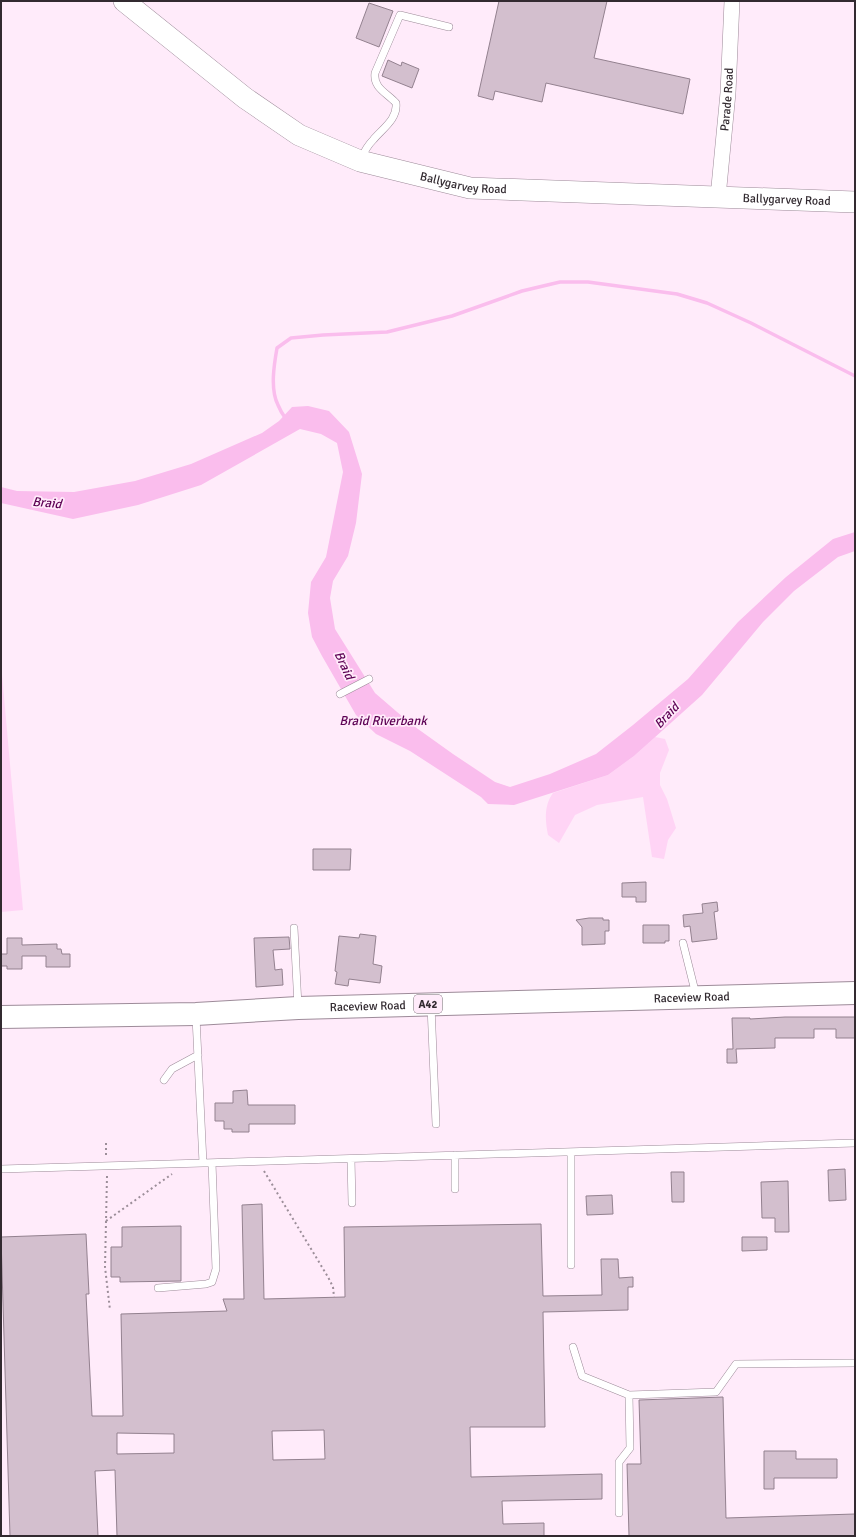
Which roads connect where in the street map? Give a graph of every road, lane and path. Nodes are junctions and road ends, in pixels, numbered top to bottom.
1 (124, 1) edge
2 (732, 1) edge
3 (449, 27) dead end
4 (360, 161) junction
5 (718, 197) junction
6 (855, 202) edge
7 (369, 679) dead end
8 (340, 694) dead end
9 (294, 928) dead end
10 (683, 943) dead end
11 (855, 993) edge
12 (696, 997) junction
13 (431, 1004) junction
14 (298, 1008) junction
15 (196, 1014) junction
16 (1, 1017) edge
17 (198, 1055) junction
18 (164, 1080) dead end
19 (436, 1124) dead end
20 (106, 1142) dead end
21 (855, 1143) edge
22 (571, 1152) junction
23 (455, 1156) junction
24 (352, 1159) junction
25 (203, 1163) junction
26 (212, 1163) junction
27 (106, 1166) junction
28 (1, 1169) edge
29 (263, 1169) dead end
30 (175, 1172) dead end
31 (455, 1189) dead end
32 (352, 1202) dead end
33 (106, 1221) junction
34 (571, 1265) dead end
35 (158, 1288) dead end
36 (334, 1297) dead end
37 (110, 1310) dead end
38 (573, 1348) dead end
39 (855, 1363) edge
40 (629, 1395) junction
41 (619, 1513) dead end

1 - 4 street, Ballygarvey Road
2 - 5 street, Parade Road
3 - 4 lane
4 - 5 street, Ballygarvey Road
5 - 6 street, Ballygarvey Road
7 - 8 lane
9 - 14 lane
10 - 12 lane
11 - 12 main road, Raceview Road / A42
12 - 13 main road, Raceview Road / A42
13 - 14 main road, Raceview Road / A42
13 - 19 lane
14 - 15 main road, Raceview Road / A42
15 - 16 main road, Raceview Road / A42
15 - 17 lane
17 - 18 lane
17 - 25 lane
20 - 27 path
21 - 22 lane
22 - 23 lane
22 - 34 lane
23 - 24 lane
23 - 31 lane
24 - 26 lane
24 - 32 lane
25 - 26 lane
25 - 27 lane
26 - 35 lane
27 - 28 lane
27 - 33 path
29 - 36 path
30 - 33 path
33 - 37 path
38 - 40 lane
39 - 40 lane
40 - 41 lane

